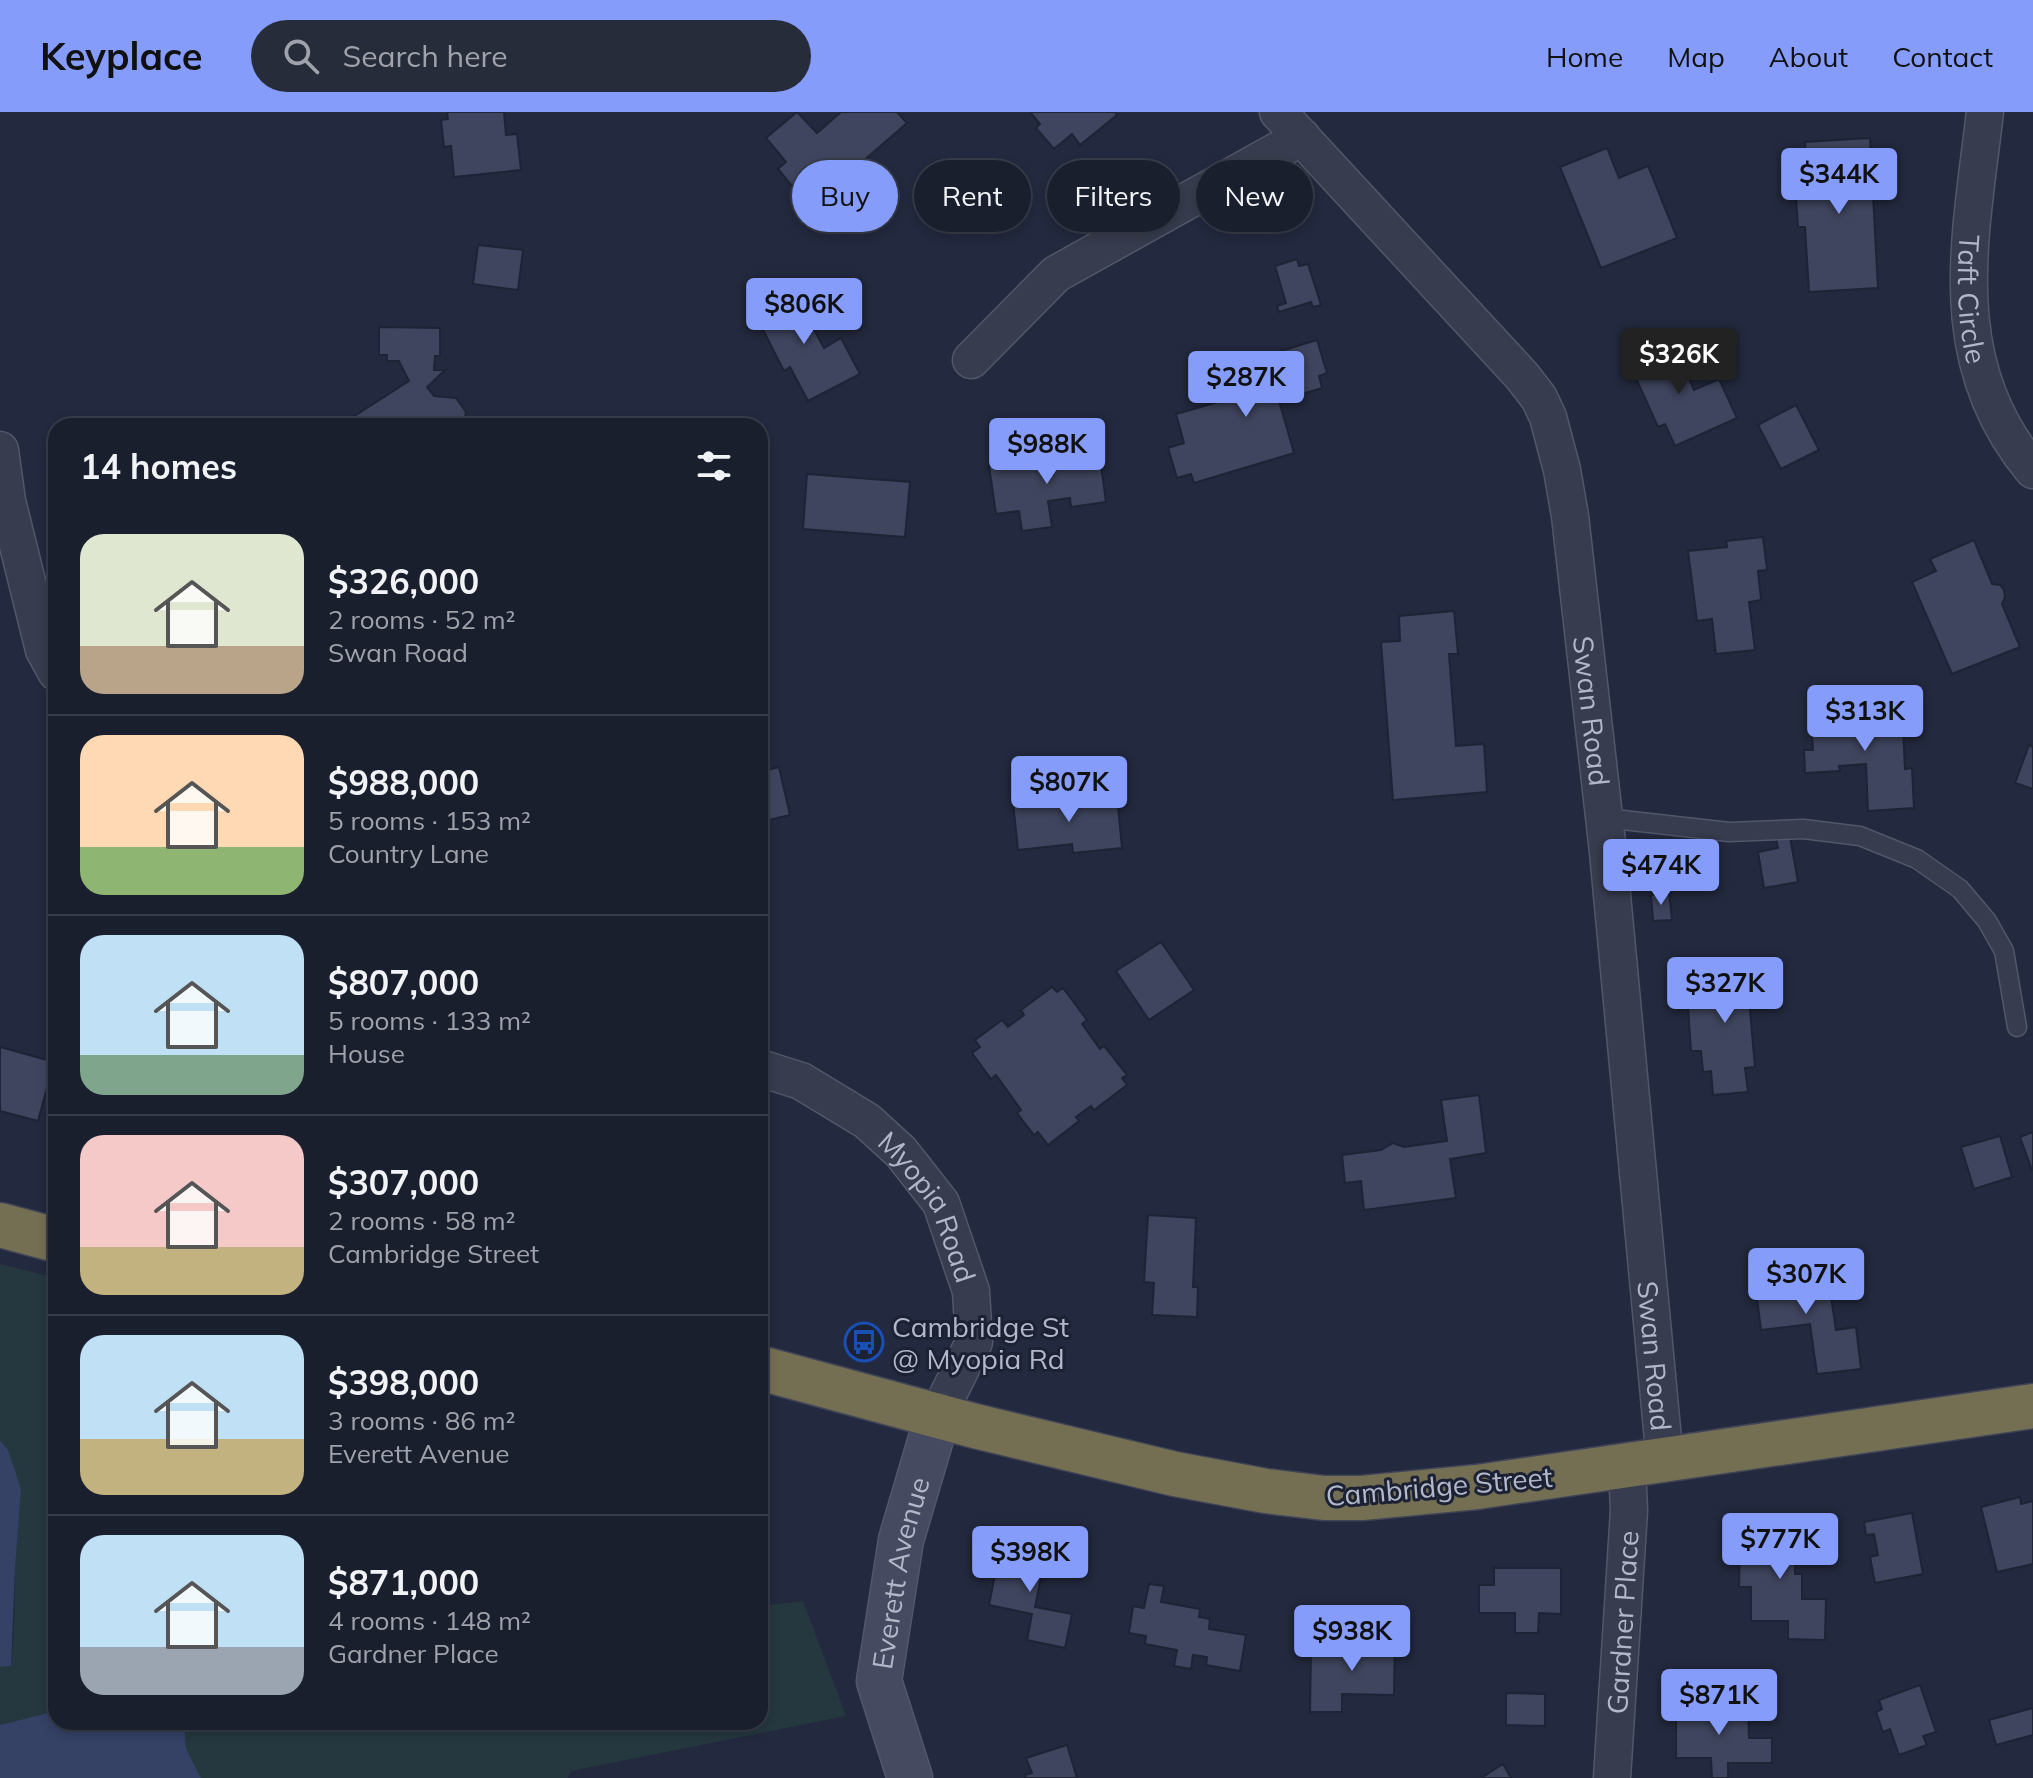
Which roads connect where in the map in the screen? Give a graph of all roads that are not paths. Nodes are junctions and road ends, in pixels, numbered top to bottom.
1 (1985, 112) edge
2 (1290, 124) edge
3 (971, 360) dead end
4 (1, 461) edge
5 (2033, 470) edge
6 (48, 657) edge
7 (1605, 818) junction
8 (2017, 1027) dead end
9 (768, 1071) edge
10 (0, 1225) edge
11 (48, 1238) edge
12 (768, 1370) edge
13 (2033, 1406) edge
14 (938, 1415) junction
15 (1646, 1464) junction
16 (910, 1778) edge
17 (1612, 1778) edge

1 - 5 street, Taft Circle
2 - 3 street
2 - 7 street, Swan Road
4 - 6 street
7 - 8 lane
7 - 15 street, Swan Road
9 - 14 street, Myopia Road
10 - 11 highway
12 - 14 highway, Cambridge Street
13 - 15 highway, Cambridge Street
14 - 15 highway, Cambridge Street
14 - 16 street, Everett Avenue
15 - 17 street, Gardner Place

